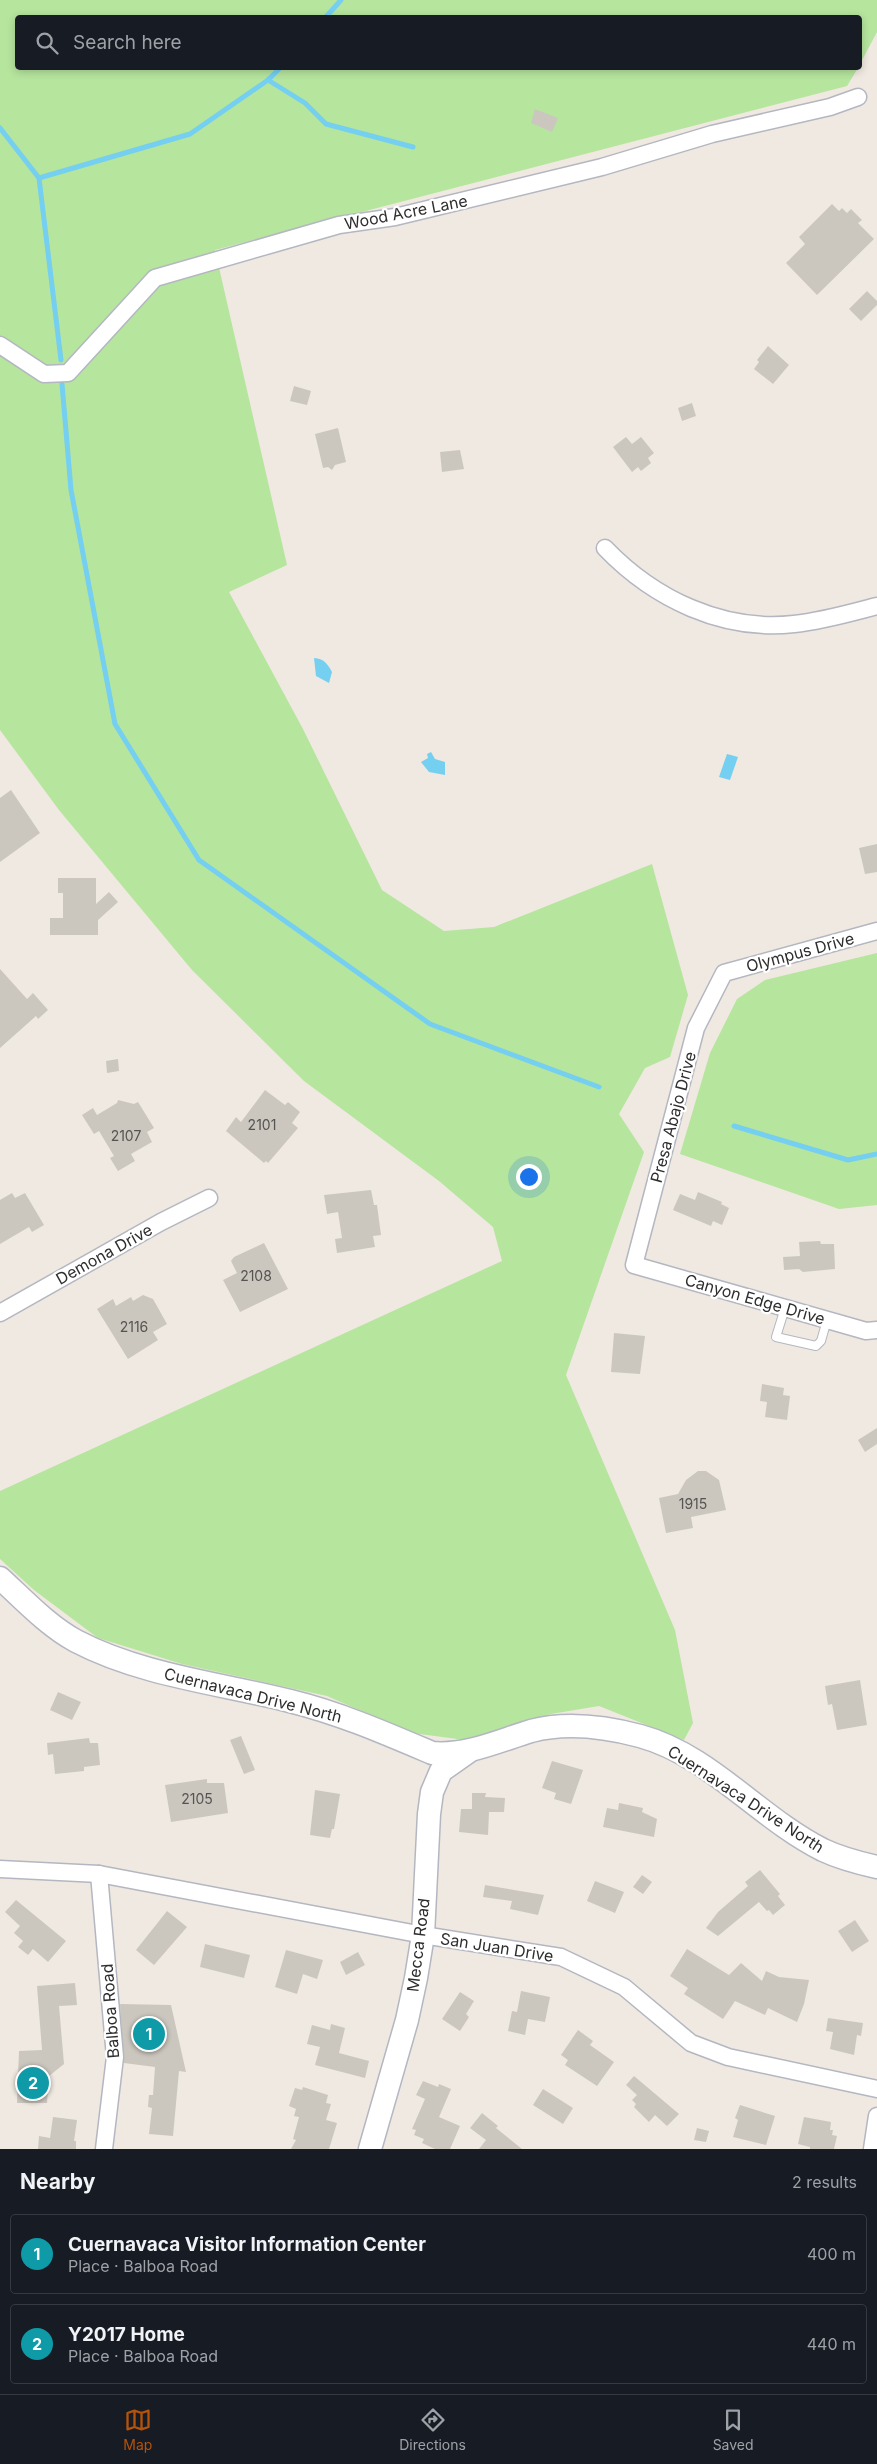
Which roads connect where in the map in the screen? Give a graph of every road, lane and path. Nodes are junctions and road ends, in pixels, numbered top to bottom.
1 (858, 97) dead end
2 (0, 345) edge
3 (605, 548) dead end
4 (877, 606) edge
5 (877, 931) edge
6 (724, 973) joint
7 (209, 1198) dead end
8 (634, 1265) joint
9 (785, 1308) junction
10 (0, 1313) edge
11 (828, 1320) junction
12 (877, 1330) edge
13 (0, 1578) edge
14 (469, 1751) junction
15 (877, 1867) edge
16 (0, 1870) edge
17 (99, 1874) junction
18 (423, 1935) junction
19 (877, 2089) edge
20 (877, 2116) edge
21 (104, 2149) edge
22 (370, 2149) edge
23 (872, 2149) edge

1 - 2 street, Wood Acre Lane
3 - 4 street
5 - 6 street, Olympus Drive
6 - 8 street, Presa Abajo Drive
7 - 10 street, Demona Drive
8 - 9 street, Canyon Edge Drive
9 - 11 street, Canyon Edge Drive
9 - 11 lane
11 - 12 street, Canyon Edge Drive
13 - 14 street, Cuernavaca Drive North
14 - 15 street, Cuernavaca Drive North
14 - 18 street, Mecca Road
16 - 17 street, San Juan Drive
17 - 18 street, San Juan Drive
17 - 21 street, Balboa Road
18 - 19 street, San Juan Drive
18 - 22 street, Mecca Road
20 - 23 street

